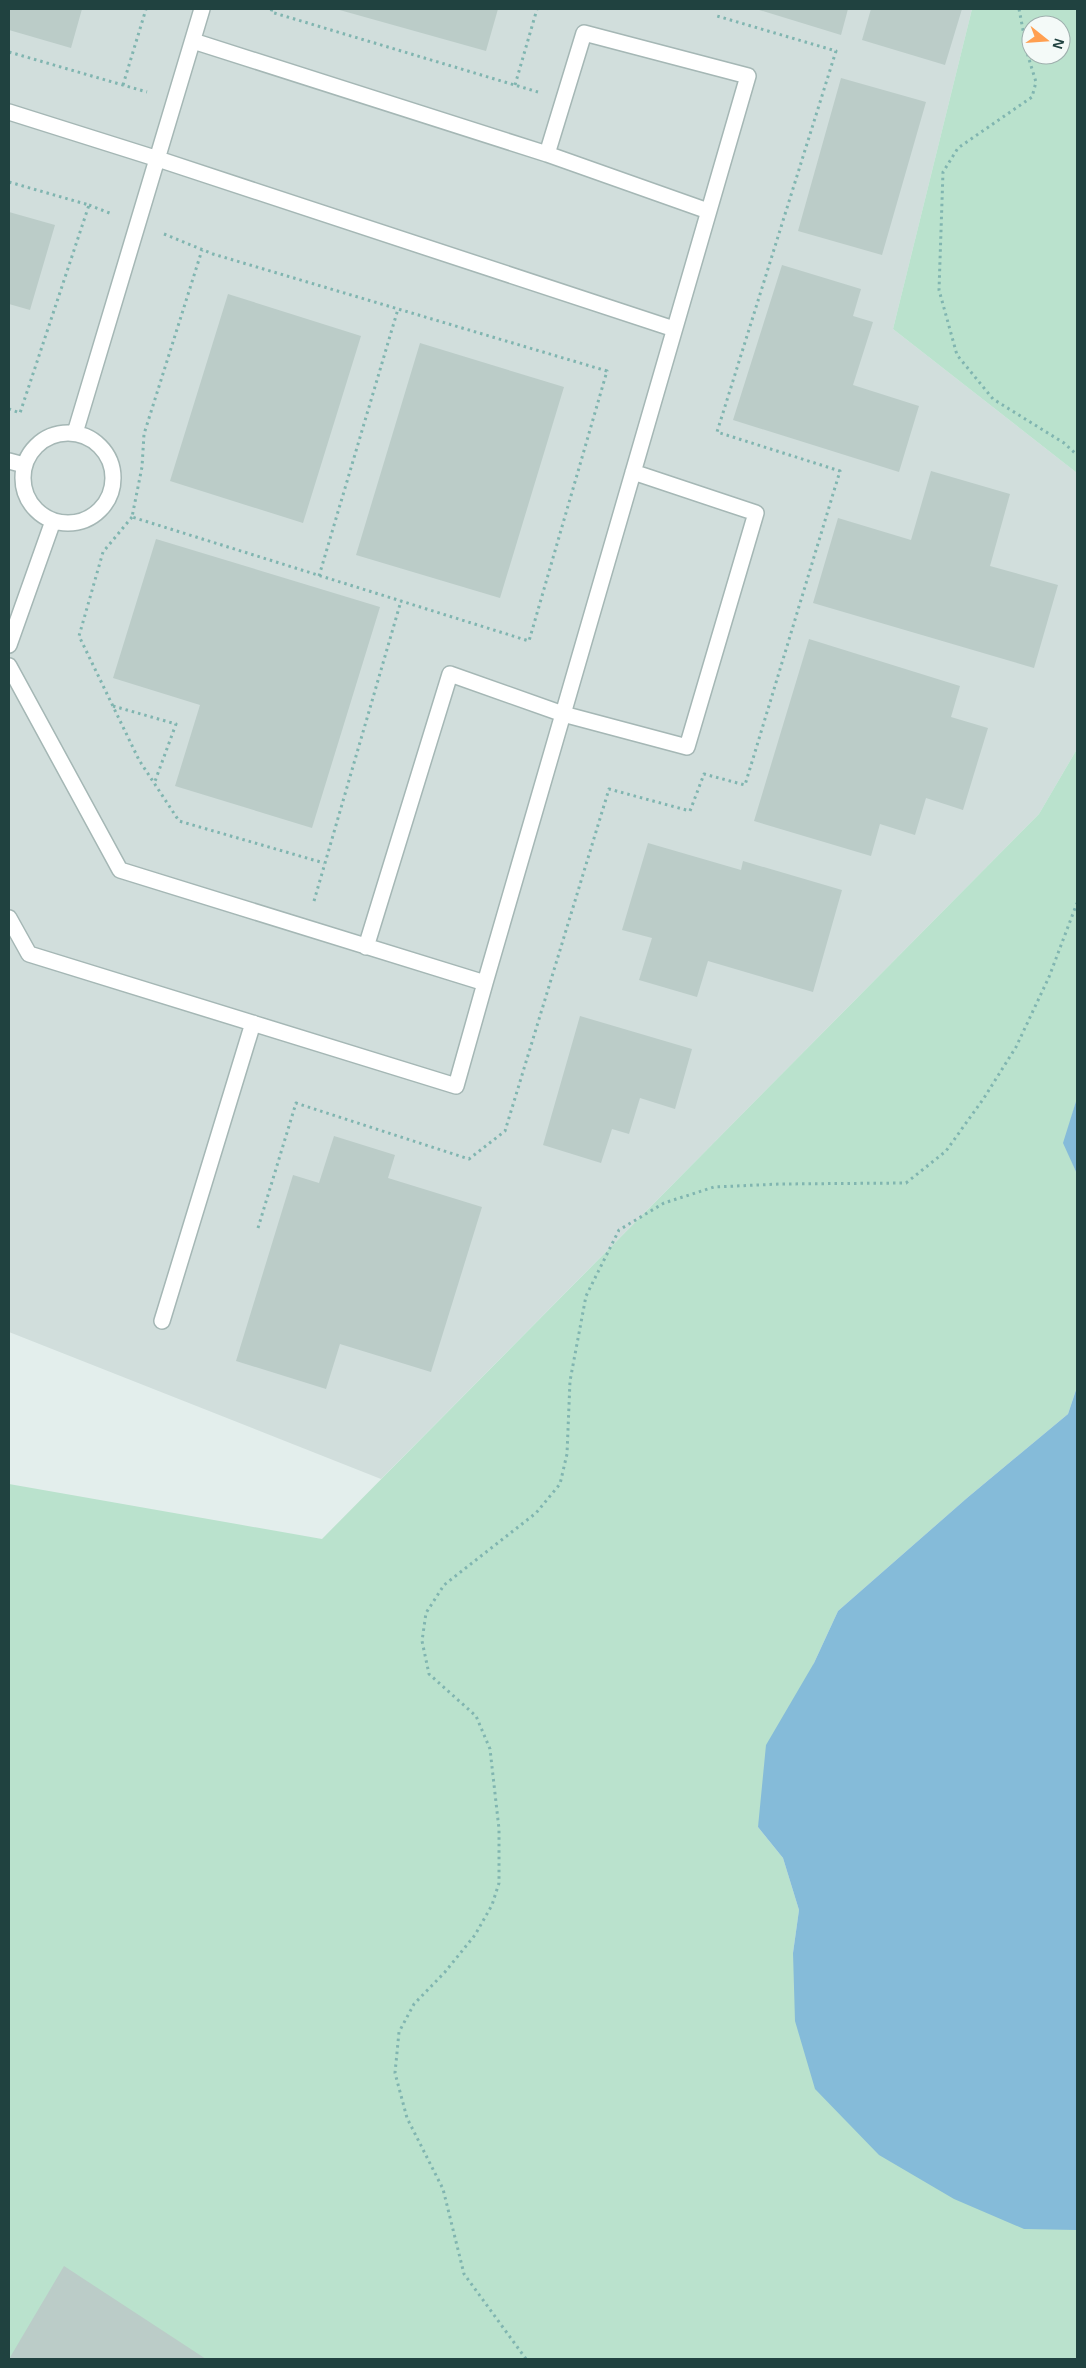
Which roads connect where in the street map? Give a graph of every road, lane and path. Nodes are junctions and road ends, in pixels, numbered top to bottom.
1 (146, 9) edge
2 (202, 9) edge
3 (272, 9) edge
4 (536, 9) edge
5 (1019, 9) edge
6 (717, 16) dead end
7 (193, 41) junction
8 (9, 52) edge
9 (123, 85) junction
10 (515, 85) junction
11 (541, 93) dead end
12 (152, 94) dead end
13 (9, 112) edge
14 (547, 154) junction
15 (158, 159) junction
16 (9, 182) edge
17 (89, 205) junction
18 (708, 211) junction
19 (138, 224) junction
20 (202, 250) junction
21 (398, 309) junction
22 (674, 329) junction
23 (9, 409) edge
24 (75, 432) junction
25 (1077, 455) edge
26 (9, 461) edge
27 (24, 465) junction
28 (633, 472) junction
29 (132, 517) junction
30 (53, 522) junction
31 (319, 576) junction
32 (401, 601) junction
33 (9, 645) edge
34 (9, 666) edge
35 (113, 706) junction
36 (563, 714) junction
37 (154, 784) junction
38 (324, 863) junction
39 (1077, 903) edge
40 (312, 904) dead end
41 (9, 918) edge
42 (366, 947) junction
43 (485, 984) junction
44 (253, 1023) junction
45 (258, 1228) dead end
46 (162, 1321) dead end
47 (526, 2359) edge

1 - 9 path
2 - 7 lane
3 - 10 path
4 - 10 path
5 - 25 path
6 - 45 path
7 - 14 lane
7 - 15 lane
8 - 9 path
9 - 12 path
10 - 11 path
13 - 15 lane
14 - 18 lane
14 - 18 lane
15 - 19 lane
15 - 22 lane
16 - 17 path
17 - 19 path
17 - 23 path
18 - 22 lane
19 - 20 path
19 - 24 lane
20 - 21 path
20 - 29 path
21 - 31 path
21 - 32 path
22 - 28 lane
24 - 27 lane
24 - 30 lane
26 - 27 lane
27 - 30 lane
28 - 36 lane
28 - 36 lane
29 - 31 path
29 - 35 path
30 - 33 lane
31 - 32 path
32 - 38 path
34 - 42 lane
35 - 37 path
35 - 37 path
36 - 42 lane
36 - 43 lane
37 - 38 path
38 - 40 path
39 - 47 path
41 - 44 lane
42 - 43 lane
43 - 44 lane
44 - 46 lane

